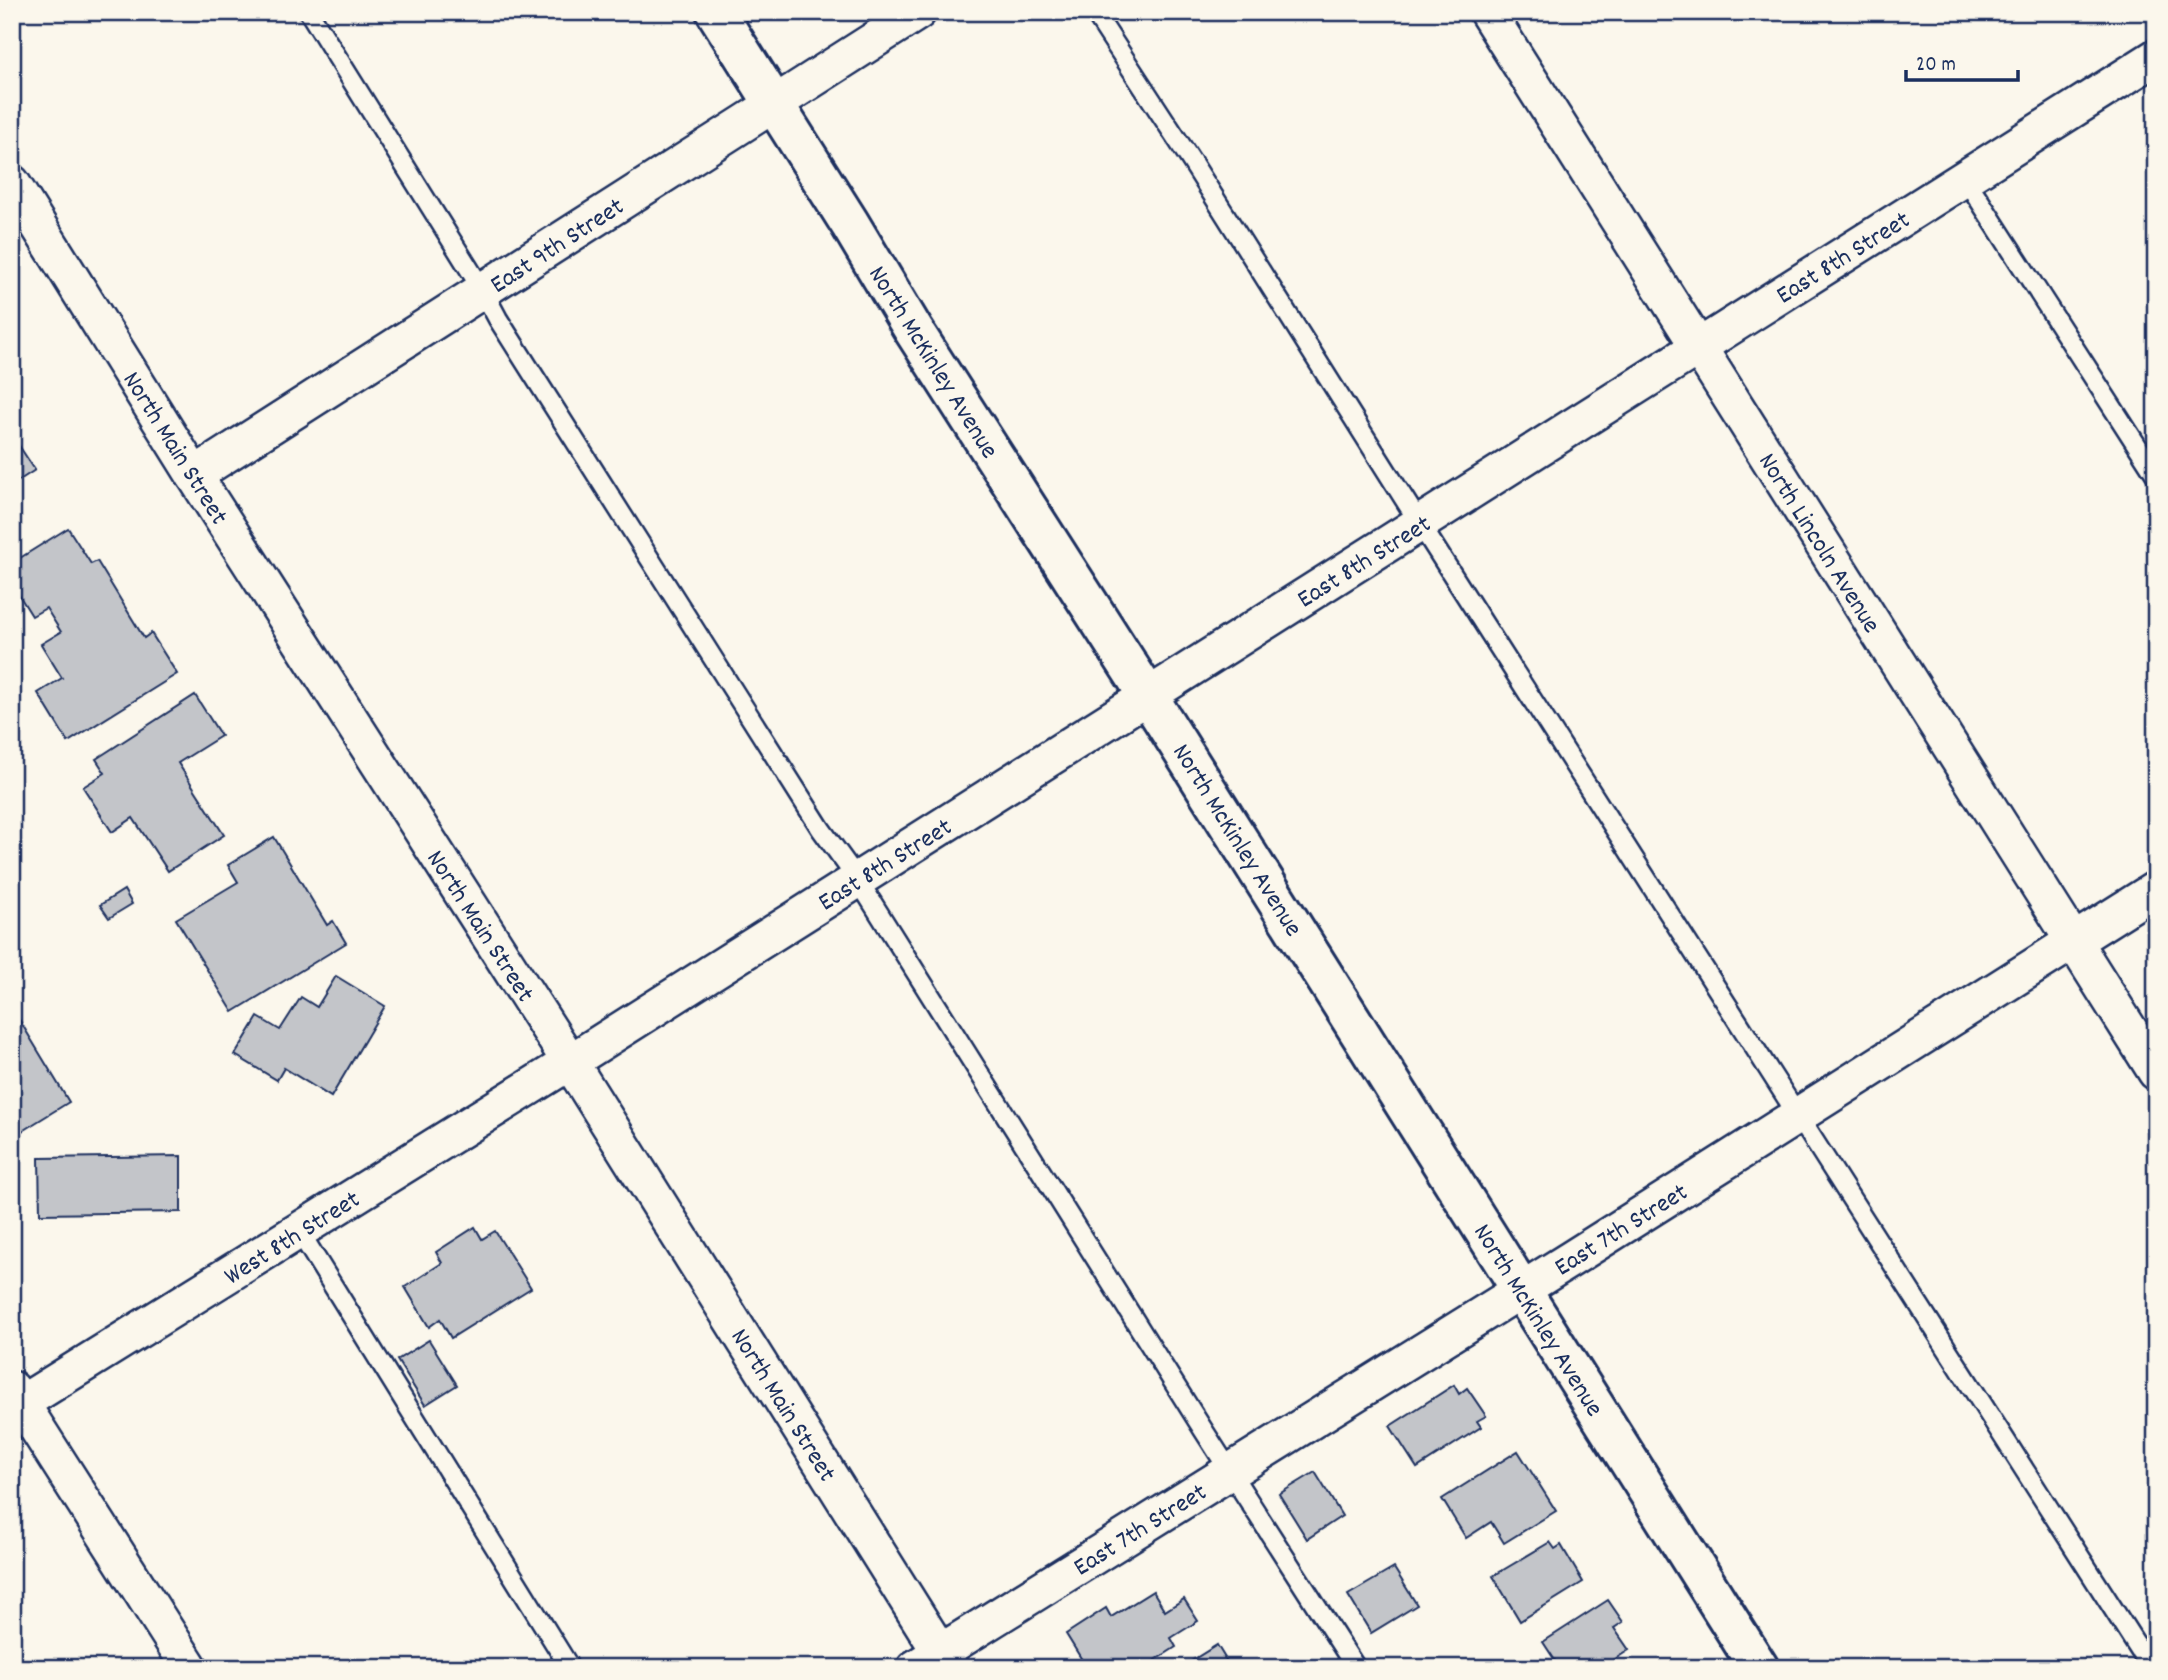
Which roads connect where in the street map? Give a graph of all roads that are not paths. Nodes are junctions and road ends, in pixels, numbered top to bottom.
1 (309, 12) edge
2 (716, 12) edge
3 (918, 12) edge
4 (1094, 12) edge
5 (1487, 12) edge
6 (2156, 57) edge
7 (775, 104) junction
8 (1965, 178) junction
9 (12, 183) edge
10 (483, 291) junction
11 (1698, 348) junction
12 (194, 475) junction
13 (2156, 475) edge
14 (1420, 524) junction
15 (1149, 696) junction
16 (858, 880) junction
17 (2156, 889) edge
18 (2073, 941) junction
19 (570, 1062) junction
20 (2156, 1072) edge
21 (1799, 1114) junction
22 (299, 1231) junction
23 (1522, 1290) junction
24 (15, 1400) edge
25 (1230, 1471) junction
26 (935, 1662) edge
27 (190, 1668) edge
28 (570, 1668) edge
29 (1356, 1668) edge
30 (1759, 1668) edge
31 (2151, 1668) edge

1 - 10 lane
2 - 7 main road, North McKinley Avenue
3 - 7 street, East 9th Street
4 - 14 lane
5 - 11 street, North Lincoln Avenue
6 - 8 street, East 8th Street
7 - 10 street, East 9th Street
7 - 15 main road, North McKinley Avenue
8 - 11 street, East 8th Street
8 - 13 lane
9 - 12 street, North Main Street
10 - 12 street, East 9th Street
10 - 16 lane
11 - 14 street, East 8th Street
11 - 18 street, North Lincoln Avenue
12 - 19 street, North Main Street
14 - 15 street, East 8th Street
14 - 21 lane
15 - 16 street, East 8th Street
15 - 23 main road, North McKinley Avenue
16 - 19 street, East 8th Street
16 - 25 lane
17 - 18 street, East 7th Street
18 - 20 street, North Lincoln Avenue
18 - 21 street, East 7th Street
19 - 22 street, West 8th Street
19 - 26 street, North Main Street
21 - 23 street, East 7th Street
21 - 31 lane
22 - 24 street, West 8th Street
22 - 28 lane
23 - 25 street, East 7th Street
23 - 30 main road, North McKinley Avenue
24 - 27 street
25 - 26 street, East 7th Street
25 - 29 lane

